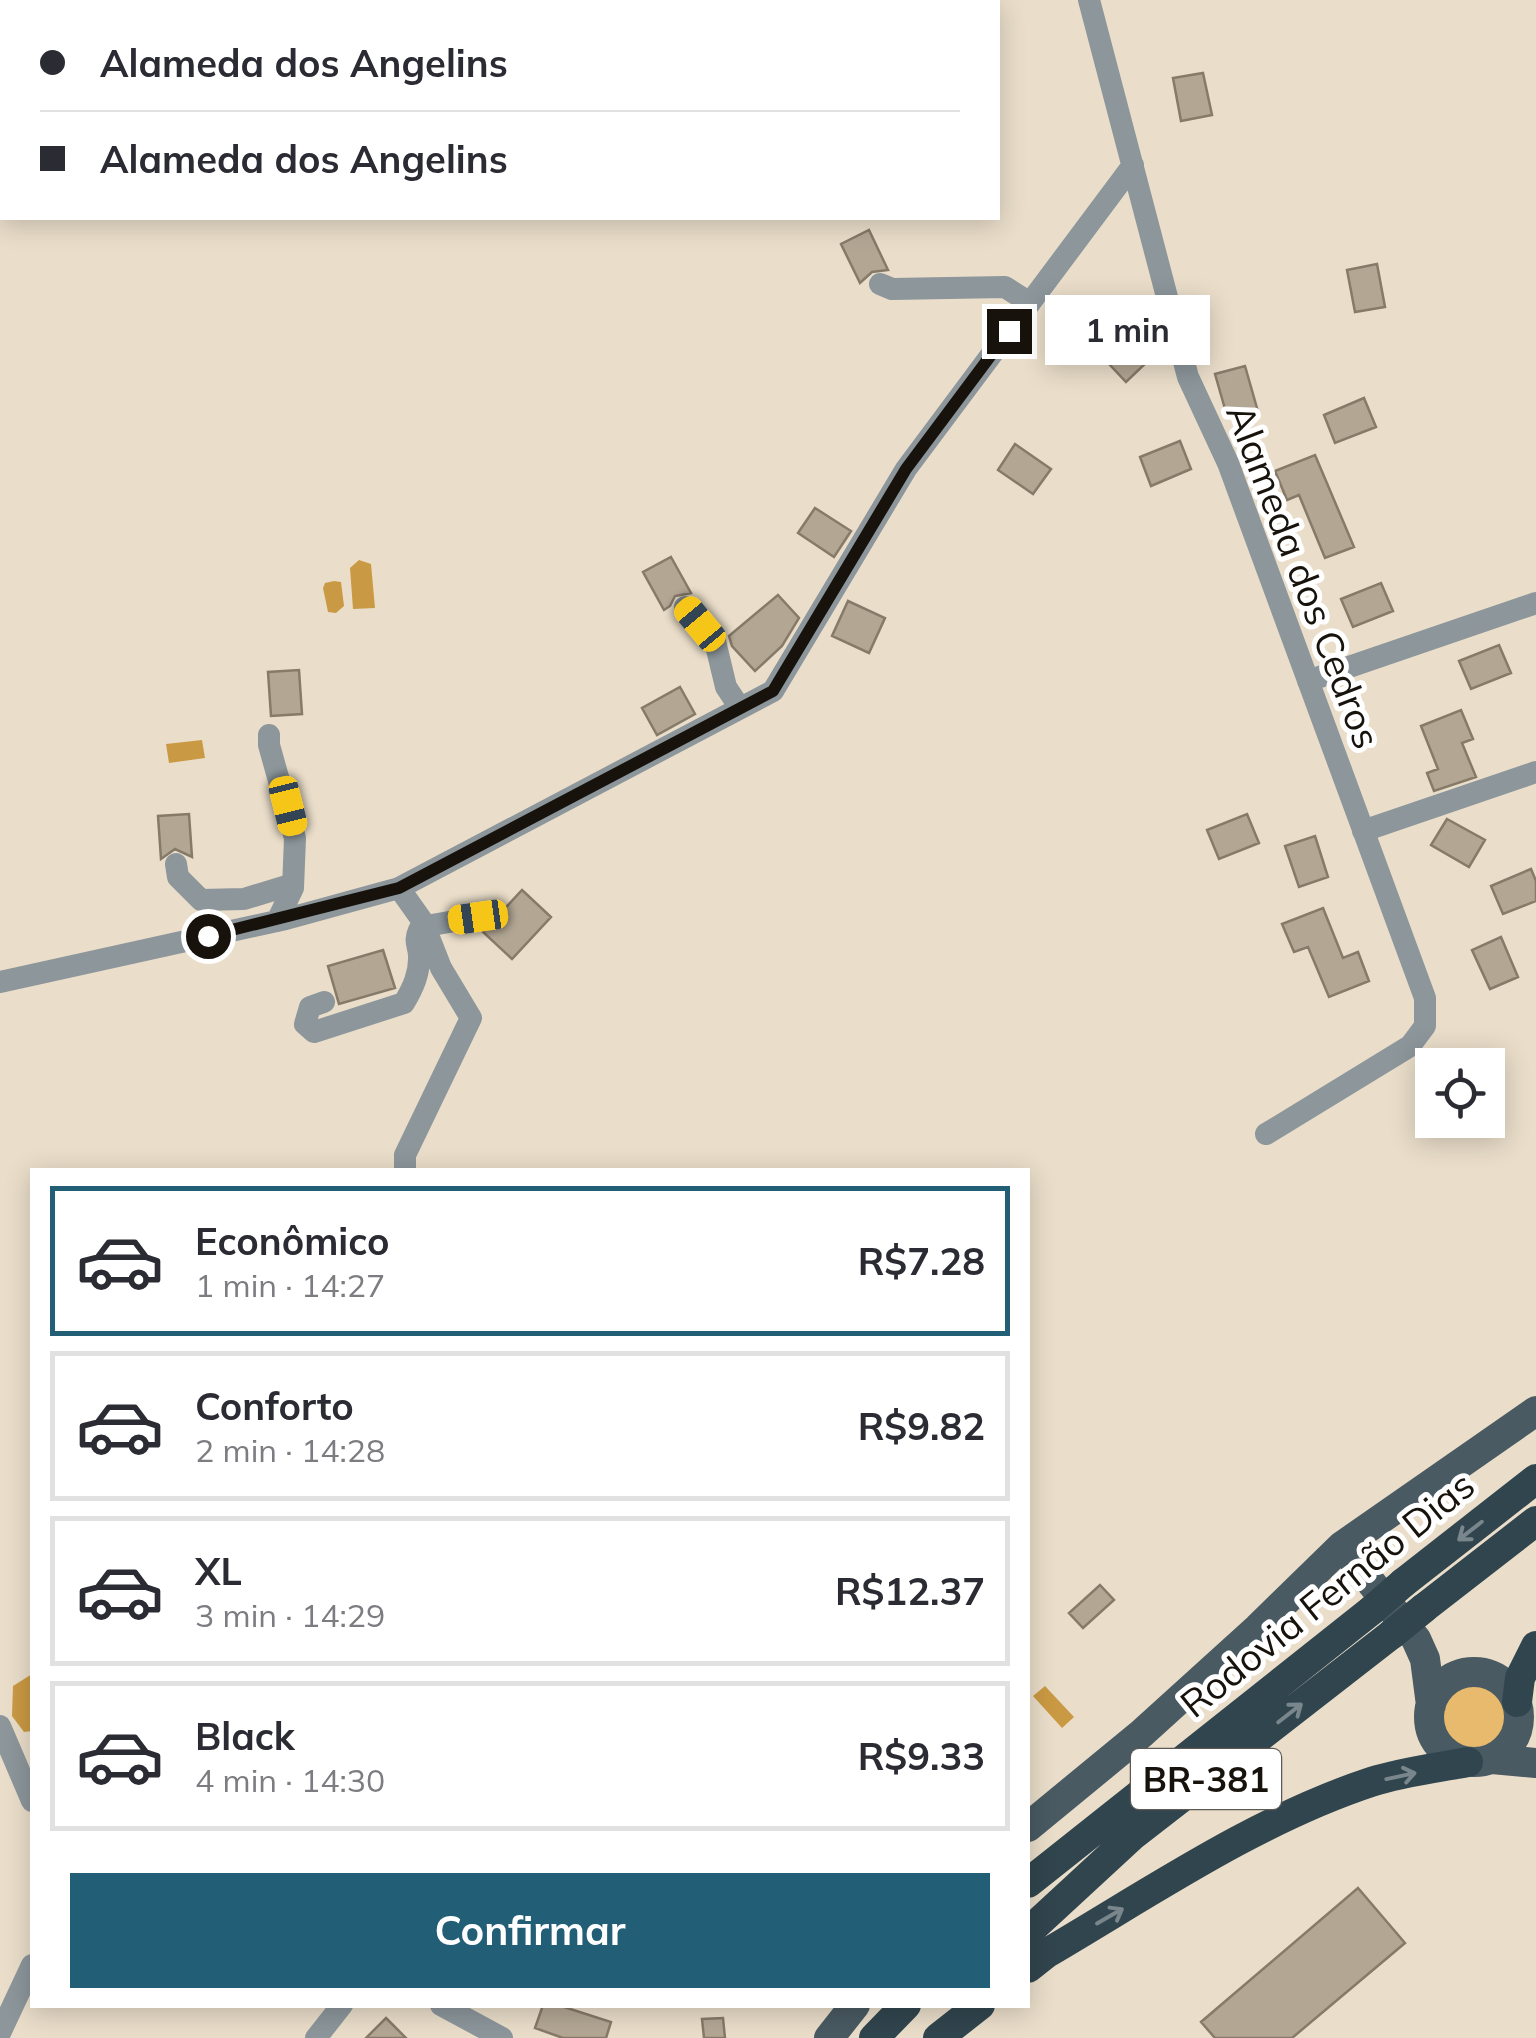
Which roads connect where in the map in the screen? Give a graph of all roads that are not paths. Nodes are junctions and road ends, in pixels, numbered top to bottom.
1 (1089, 0) edge
2 (1133, 164) junction
3 (880, 284) dead end
4 (1030, 303) junction
5 (1536, 604) edge
6 (685, 607) dead end
7 (1308, 681) junction
8 (740, 708) junction
9 (270, 735) dead end
10 (1536, 772) edge
11 (1364, 831) junction
12 (176, 864) dead end
13 (293, 884) junction
14 (399, 888) junction
15 (478, 917) dead end
16 (277, 921) junction
17 (423, 922) junction
18 (0, 982) edge
19 (324, 1002) dead end
20 (1266, 1134) dead end
21 (405, 1168) edge
22 (1536, 1411) edge
23 (1536, 1479) edge
24 (1536, 1521) edge
25 (1342, 1546) junction
26 (1404, 1637) junction
27 (1536, 1646) edge
28 (1465, 1673) junction
29 (1431, 1705) junction
30 (1524, 1723) edge
31 (0, 1726) edge
32 (1480, 1760) junction
33 (1536, 1763) edge
34 (30, 1796) edge
35 (1030, 1825) edge
36 (1030, 1882) edge
37 (1030, 1930) edge
38 (1030, 1966) edge
39 (30, 1969) edge
40 (340, 2008) edge
41 (447, 2008) edge
42 (853, 2008) edge
43 (903, 2008) edge
44 (959, 2008) edge
45 (976, 2008) edge
46 (0, 2033) edge
47 (316, 2038) edge
48 (502, 2038) edge
49 (829, 2038) edge
50 (874, 2038) edge
51 (935, 2038) edge

1 - 2 street, Alameda dos Cedros
2 - 4 street
2 - 7 street, Alameda dos Cedros
3 - 4 street
4 - 8 street
5 - 7 street
6 - 8 street
7 - 11 street, Alameda dos Cedros
8 - 14 street
9 - 13 street
10 - 11 street
11 - 20 street, Alameda dos Cedros
12 - 13 street
13 - 16 street
14 - 16 street
14 - 17 street
15 - 17 street
16 - 18 street
17 - 19 street
17 - 21 street
22 - 25 main road, BR-381
23 -> 36 highway, Rodovia Fernão Dias / BR-381, bridge
24 - 26 highway, Rodovia Fernão Dias / BR-381, bridge
25 - 26 main road
25 - 35 main road, Rodovia Fernão Dias / BR-381
26 - 28 main road
26 - 29 main road
37 -> 26 highway, Rodovia Fernão Dias / BR-381
27 - 30 highway
28 - 29 main road
28 - 30 main road
29 - 32 main road
30 - 32 main road
31 - 34 street
32 - 33 main road
38 -> 32 highway
39 - 46 street
40 - 47 street
41 - 48 street
42 - 49 main road
43 - 50 highway
44 - 51 highway
45 - 51 highway

